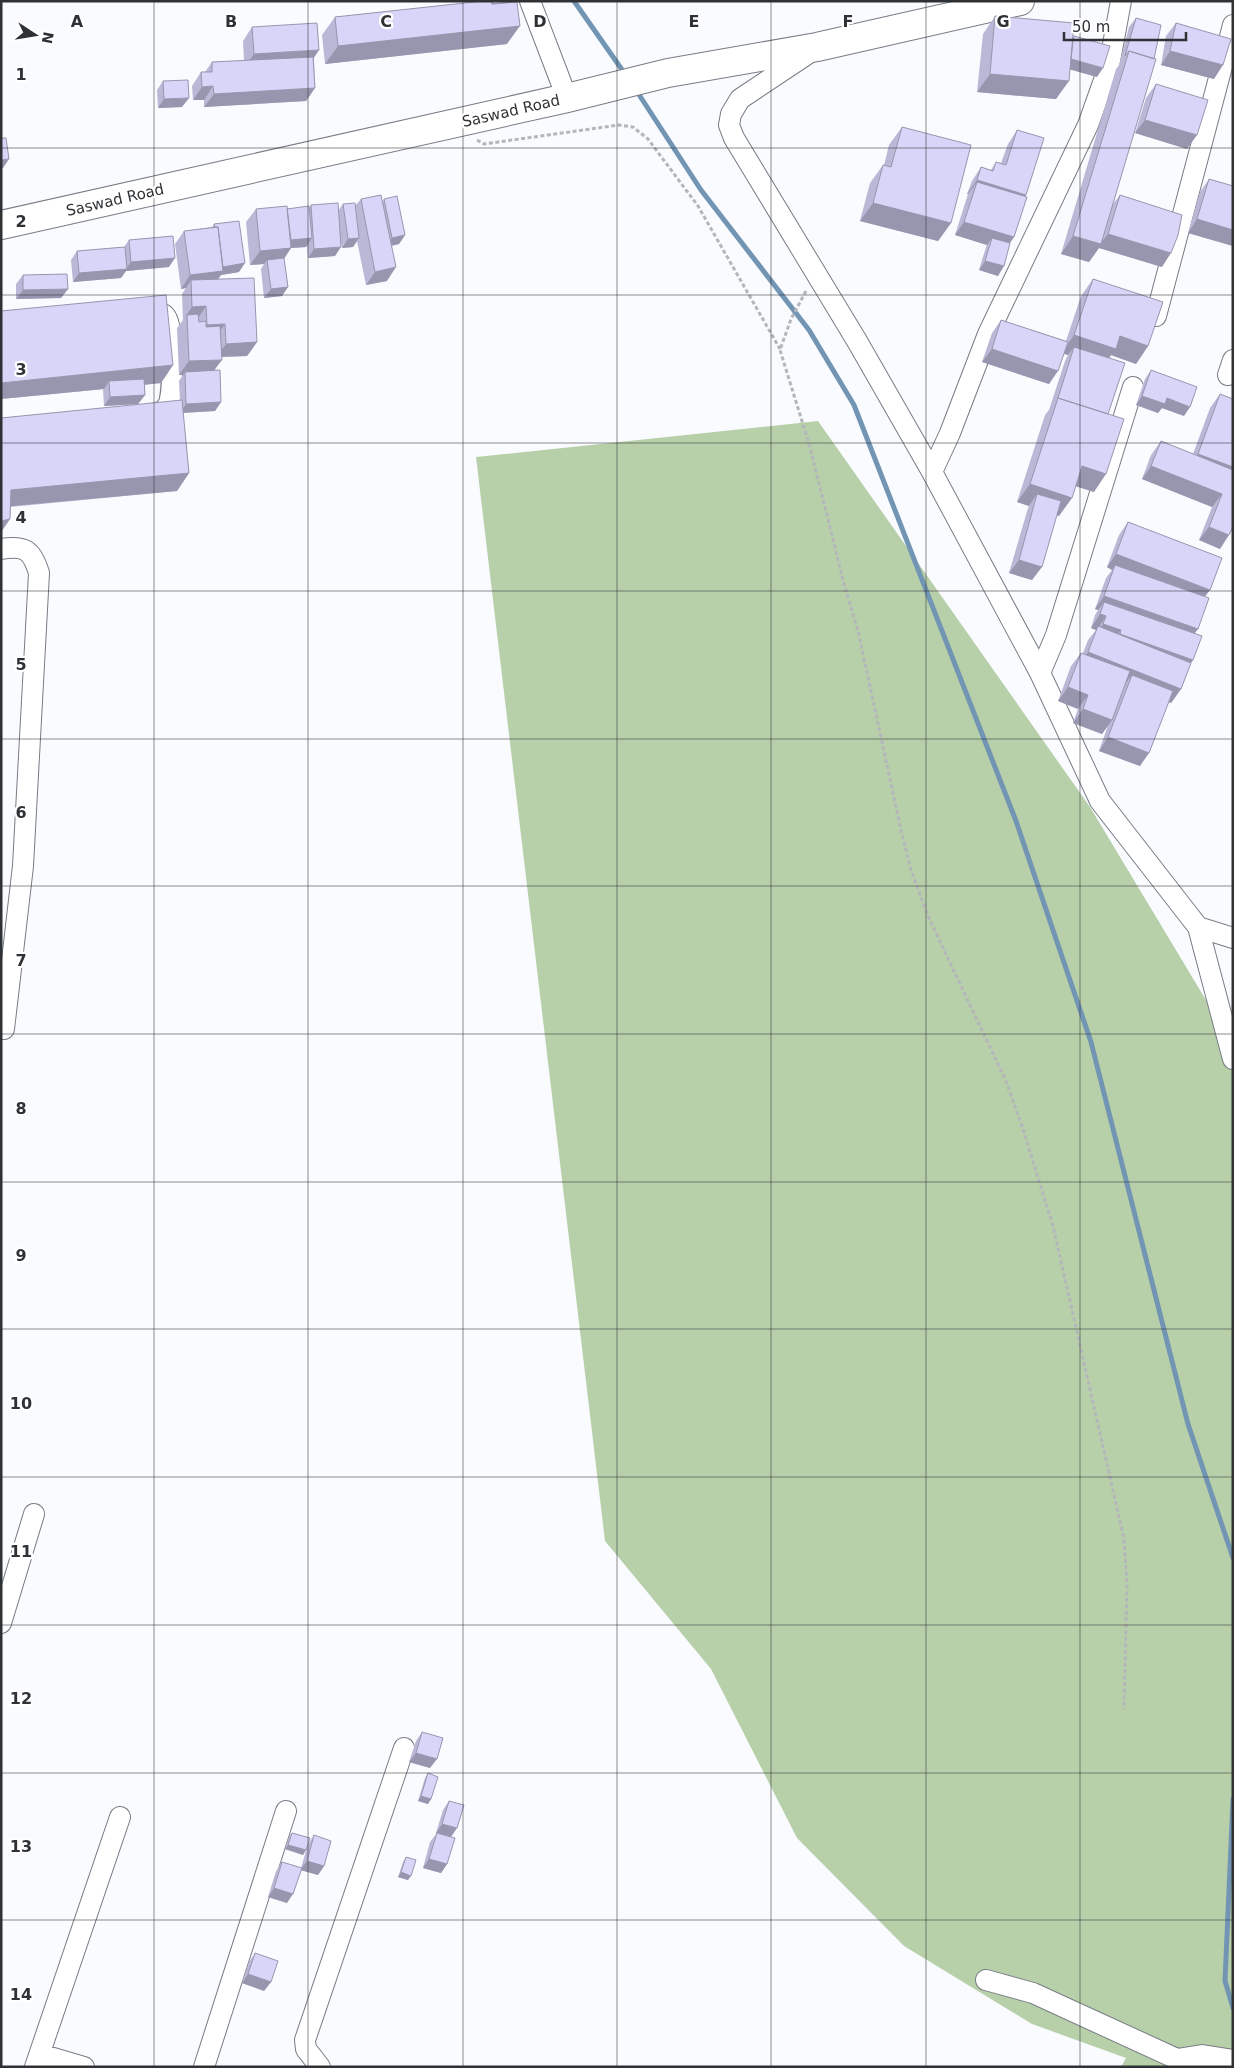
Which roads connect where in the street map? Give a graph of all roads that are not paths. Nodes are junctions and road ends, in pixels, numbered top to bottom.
1 (530, 1) edge
2 (1020, 1) edge
3 (1121, 1) edge
4 (973, 6) edge
5 (1233, 25) edge
6 (817, 47) junction
7 (568, 98) junction
8 (1, 225) edge
9 (134, 312) edge
10 (1156, 316) edge
11 (1133, 387) dead end
12 (130, 416) edge
13 (932, 472) junction
14 (1, 549) edge
15 (1040, 673) junction
16 (1198, 927) junction
17 (1233, 938) edge
18 (4, 1029) dead end
19 (1233, 1059) edge
20 (34, 1514) dead end
21 (1, 1623) edge
22 (404, 1748) dead end
23 (286, 1811) dead end
24 (120, 1817) dead end
25 (986, 1980) dead end
26 (38, 2060) edge
27 (1233, 2060) edge
28 (84, 2067) edge
29 (204, 2067) edge
30 (320, 2067) edge

1 - 7 street
2 - 4 highway, Saswad Road
3 - 13 street
4 - 6 highway, Saswad Road
5 - 10 street
6 - 7 highway, Saswad Road
6 - 13 street
7 - 8 highway, Saswad Road
9 - 12 street
11 - 15 street
13 - 15 street
14 - 18 street
15 - 16 street
16 - 17 street
16 - 19 street
20 - 21 street
22 - 30 street
23 - 29 street
24 - 26 street
25 - 27 street
26 - 28 street

